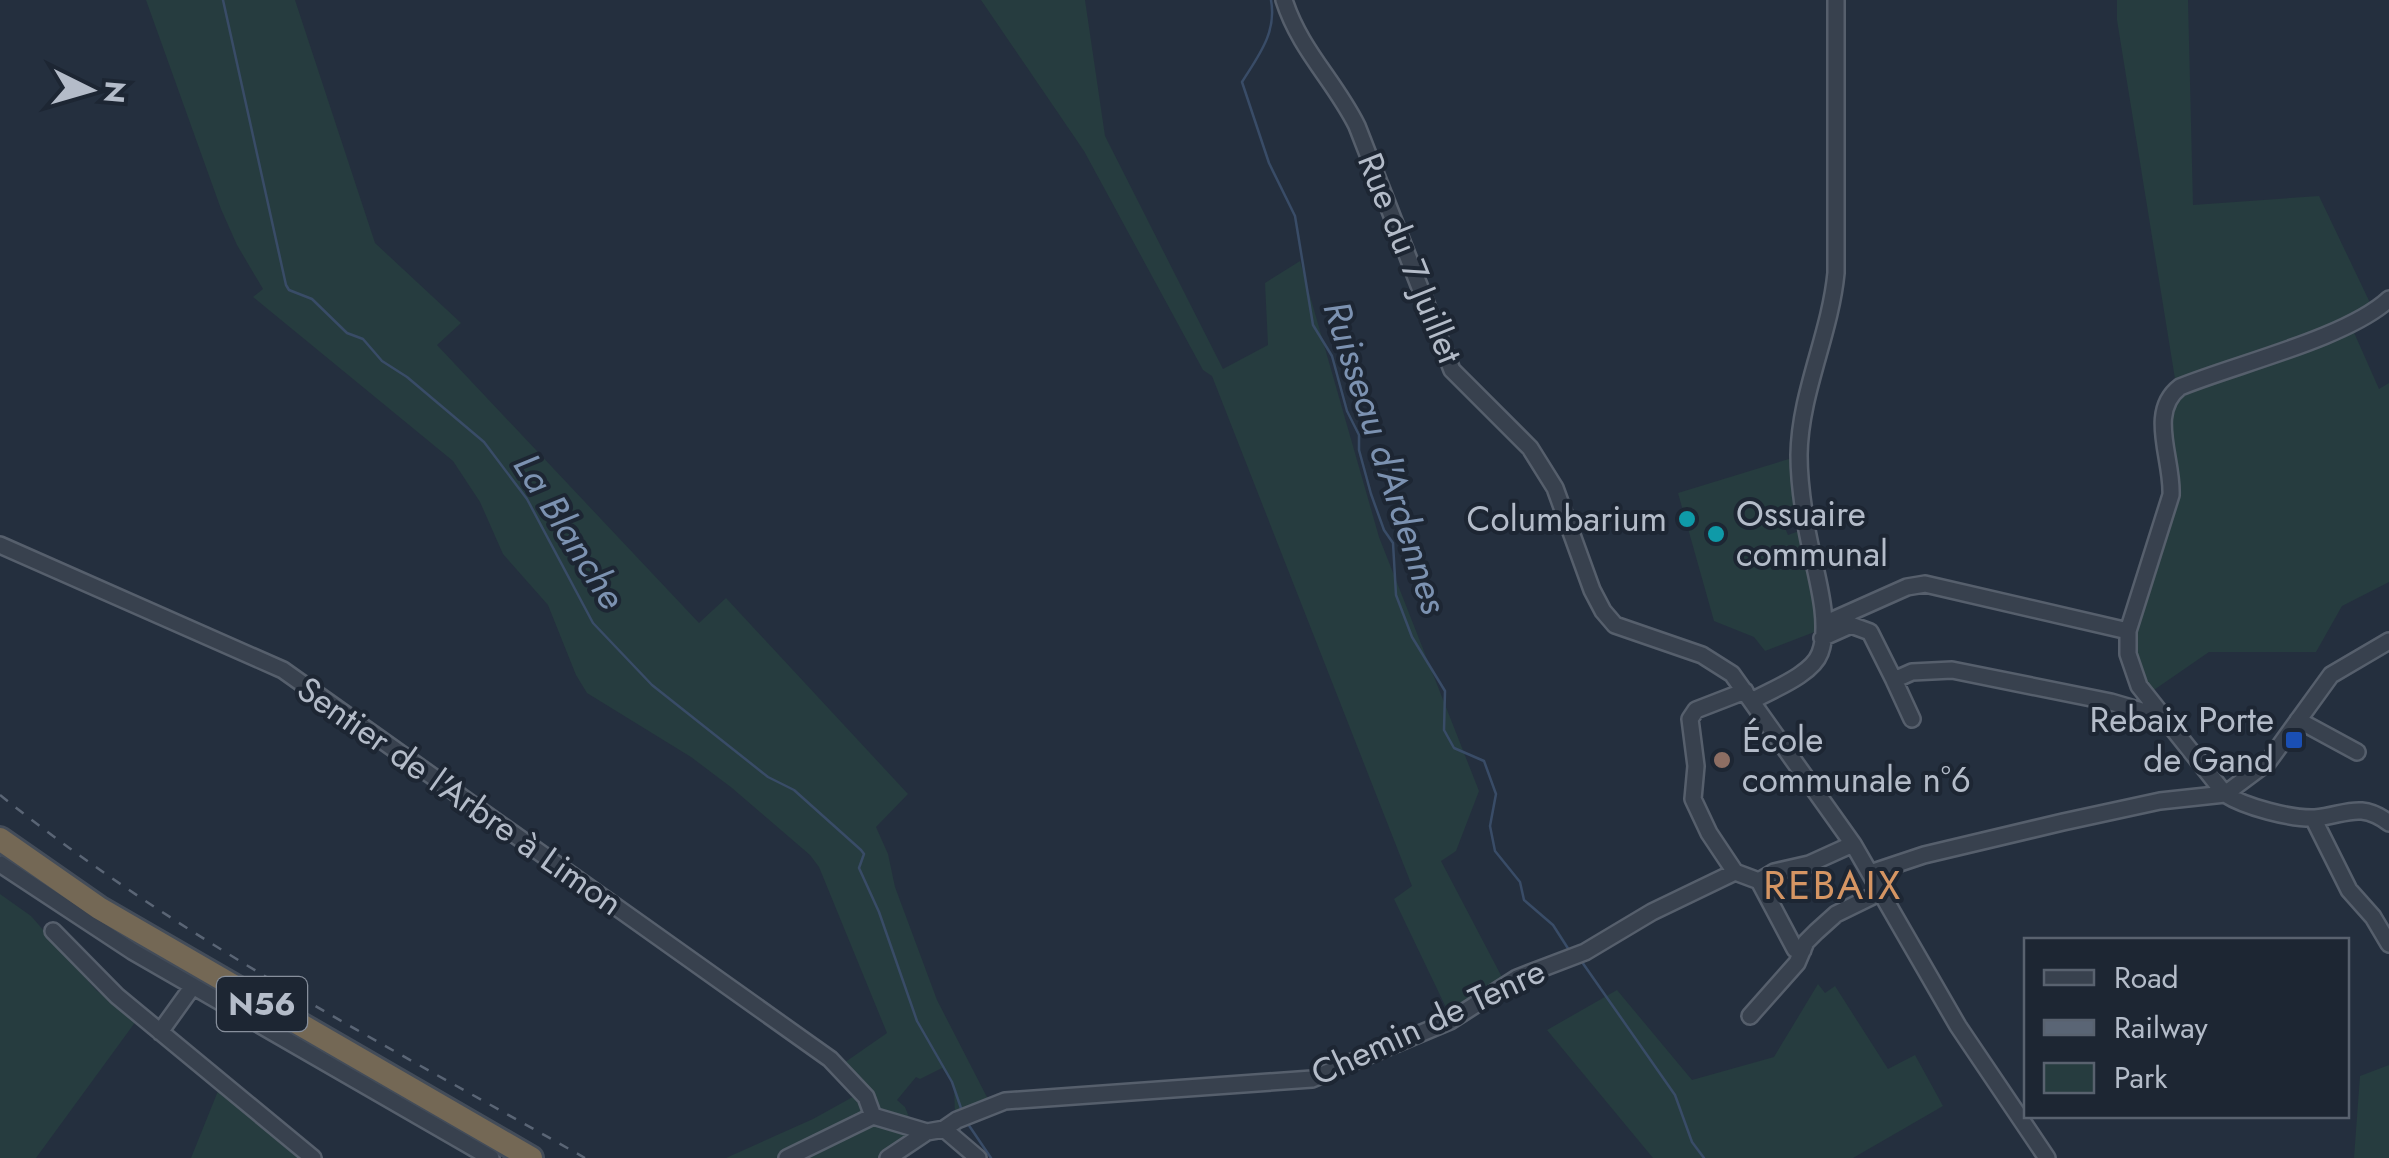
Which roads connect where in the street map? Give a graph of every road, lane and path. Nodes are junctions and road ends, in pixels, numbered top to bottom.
1 (1284, 0) edge
2 (1836, 0) edge
3 (2389, 299) edge
4 (0, 545) edge
5 (1823, 631) junction
6 (2128, 631) junction
7 (2389, 640) edge
8 (2381, 650) edge
9 (1894, 680) junction
10 (1749, 696) junction
11 (2164, 718) junction
12 (1912, 719) dead end
13 (2298, 720) junction
14 (2357, 752) dead end
15 (2225, 794) junction
16 (2313, 818) junction
17 (2389, 824) edge
18 (0, 839) edge
19 (1853, 844) junction
20 (0, 864) edge
21 (1735, 872) junction
22 (1870, 873) junction
23 (1758, 881) junction
24 (1881, 892) junction
25 (53, 931) dead end
26 (2389, 944) edge
27 (1802, 950) junction
28 (193, 986) junction
29 (1750, 1016) dead end
30 (160, 1032) junction
31 (873, 1116) junction
32 (944, 1129) junction
33 (927, 1132) junction
34 (2044, 1153) edge
35 (313, 1158) edge
36 (491, 1158) edge
37 (531, 1158) edge
38 (787, 1158) edge
39 (888, 1158) edge
40 (978, 1158) edge

1 - 10 street, Rue du 7 Juillet
2 - 5 street
3 - 6 street
4 - 31 street, Sentier de l'Arbre à Limon
5 - 6 street
5 - 9 street
5 - 10 street
6 - 11 street
7 - 8 street
8 - 13 street
9 - 11 street
9 - 12 street
10 - 19 street, Rue du 7 Juillet
10 - 21 street
11 - 15 street
13 - 14 street
13 - 15 street
15 - 16 street
15 - 22 street
16 - 17 street
16 - 26 street
18 - 37 highway, N56
19 - 22 street, Rue du 7 Juillet
19 - 23 street
20 - 28 street
21 - 23 street
21 - 32 street, Chemin de Tenre
22 - 24 street, Rue du 7 Juillet
23 - 27 street
24 - 27 street
24 - 34 street, Rue du 7 Juillet
25 - 30 street
27 - 29 street
28 - 30 street
28 - 36 street
30 - 35 street
31 - 33 street, Chemin de Tenre
31 - 38 street
32 - 33 street, Chemin de Tenre
32 - 40 street
33 - 39 street, Chemin de Tenre

